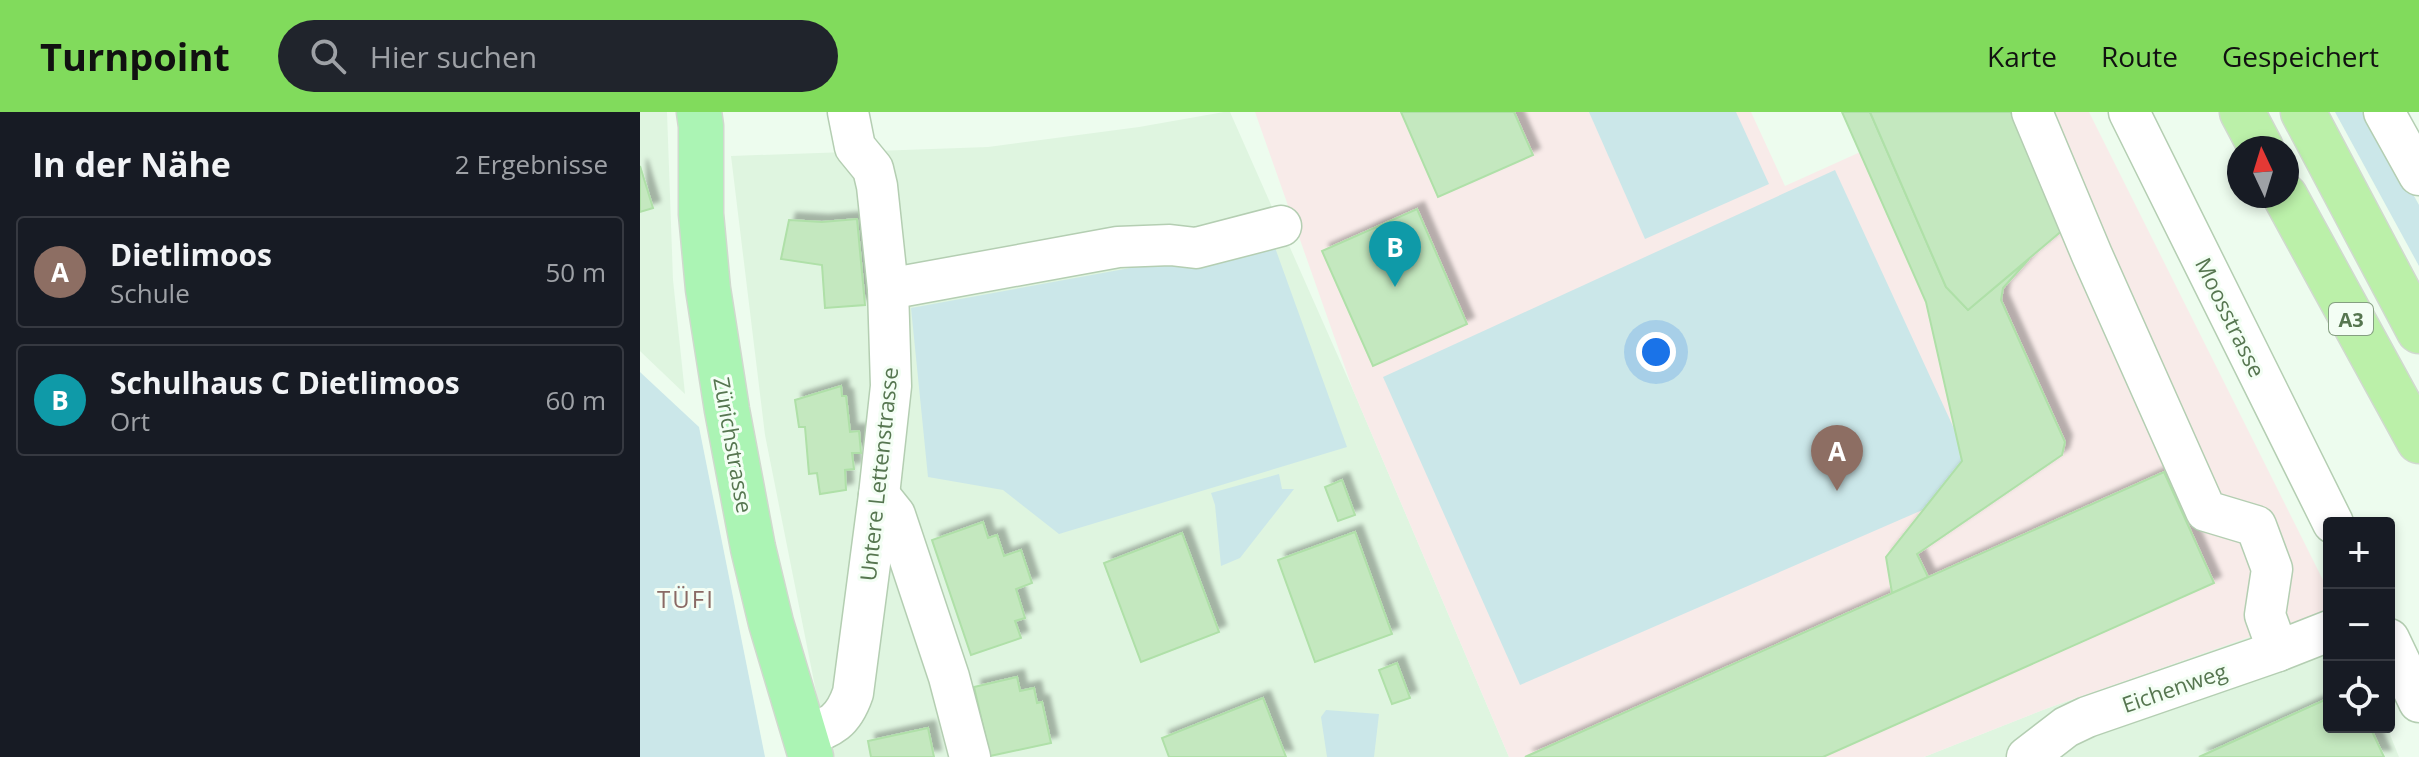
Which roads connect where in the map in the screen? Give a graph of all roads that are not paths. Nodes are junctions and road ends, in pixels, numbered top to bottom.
1 (848, 112) edge
2 (2032, 112) edge
3 (2129, 112) edge
4 (2242, 112) edge
5 (2303, 112) edge
6 (2384, 112) edge
7 (701, 117) edge
8 (2255, 136) edge
9 (2419, 175) edge
10 (2292, 208) edge
11 (1281, 226) dead end
12 (888, 289) junction
13 (2419, 331) edge
14 (2419, 441) edge
15 (879, 495) junction
16 (2330, 517) edge
17 (2323, 633) edge
18 (2278, 651) junction
19 (2395, 652) edge
20 (2419, 702) edge
21 (808, 747) edge
22 (970, 757) edge
23 (2027, 757) edge

1 - 12 street, Untere Lettenstrasse
2 - 18 street
3 - 16 street, Moosstrasse
4 - 8 highway
5 - 13 highway, A3
6 - 9 street
7 - 21 main road, Zürichstrasse
10 - 14 highway, A3
11 - 12 street
12 - 15 street, Untere Lettenstrasse
15 - 21 street, Untere Lettenstrasse
15 - 22 street
17 - 18 street, Eichenweg
18 - 23 street, Eichenweg
19 - 20 street

